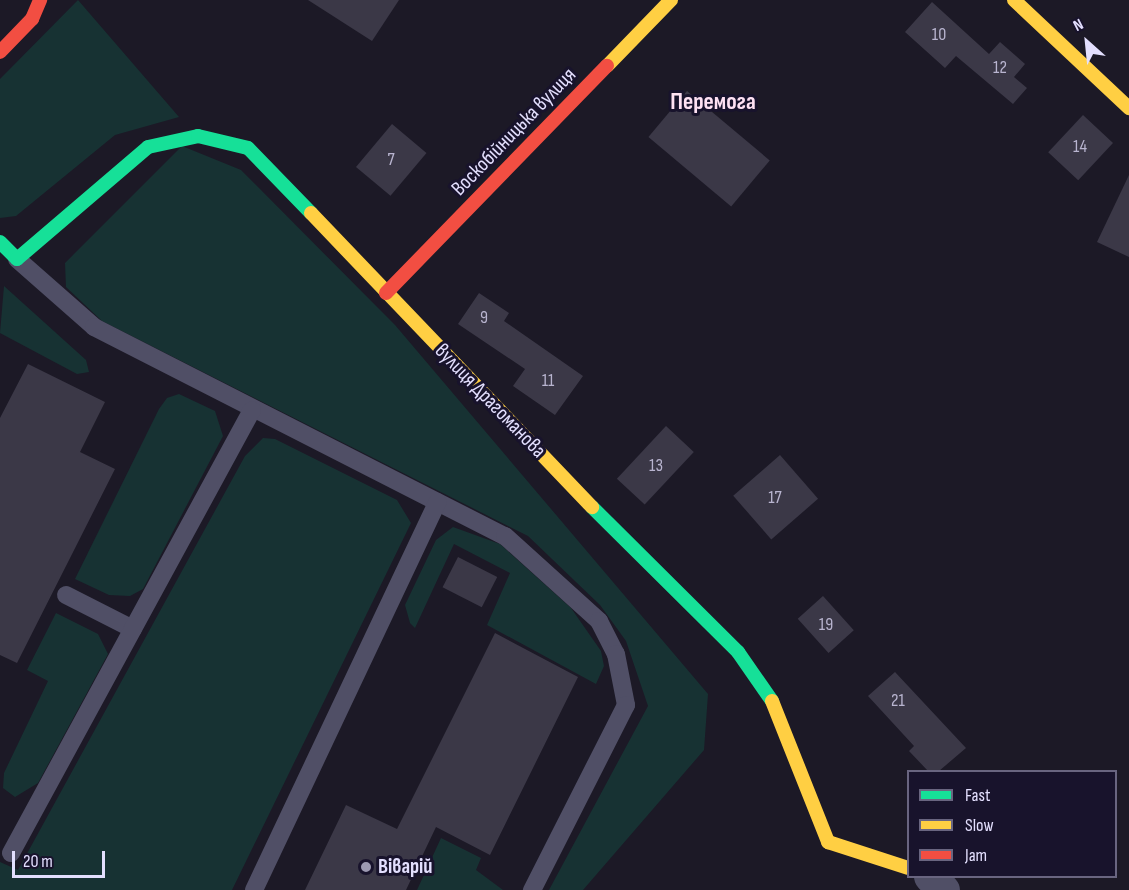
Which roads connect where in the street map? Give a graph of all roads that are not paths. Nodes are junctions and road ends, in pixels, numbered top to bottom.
1 (40, 0) edge
2 (671, 0) edge
3 (1014, 0) edge
4 (0, 52) edge
5 (1129, 108) edge
6 (0, 242) edge
7 (17, 259) junction
8 (386, 293) junction
9 (252, 410) junction
10 (437, 502) junction
11 (66, 595) dead end
12 (133, 629) junction
13 (11, 853) dead end
14 (907, 867) edge
15 (932, 878) edge
16 (254, 890) edge
17 (532, 890) edge
18 (943, 890) edge

1 - 4 street
2 - 8 street, Воскобійницька вулиця
3 - 5 street
6 - 7 street
7 - 8 street, вулиця Драгоманова
7 - 9 lane
8 - 14 street, вулиця Драгоманова
9 - 10 lane
9 - 12 lane
10 - 16 lane
10 - 17 lane
11 - 12 lane
12 - 13 lane
15 - 18 street

